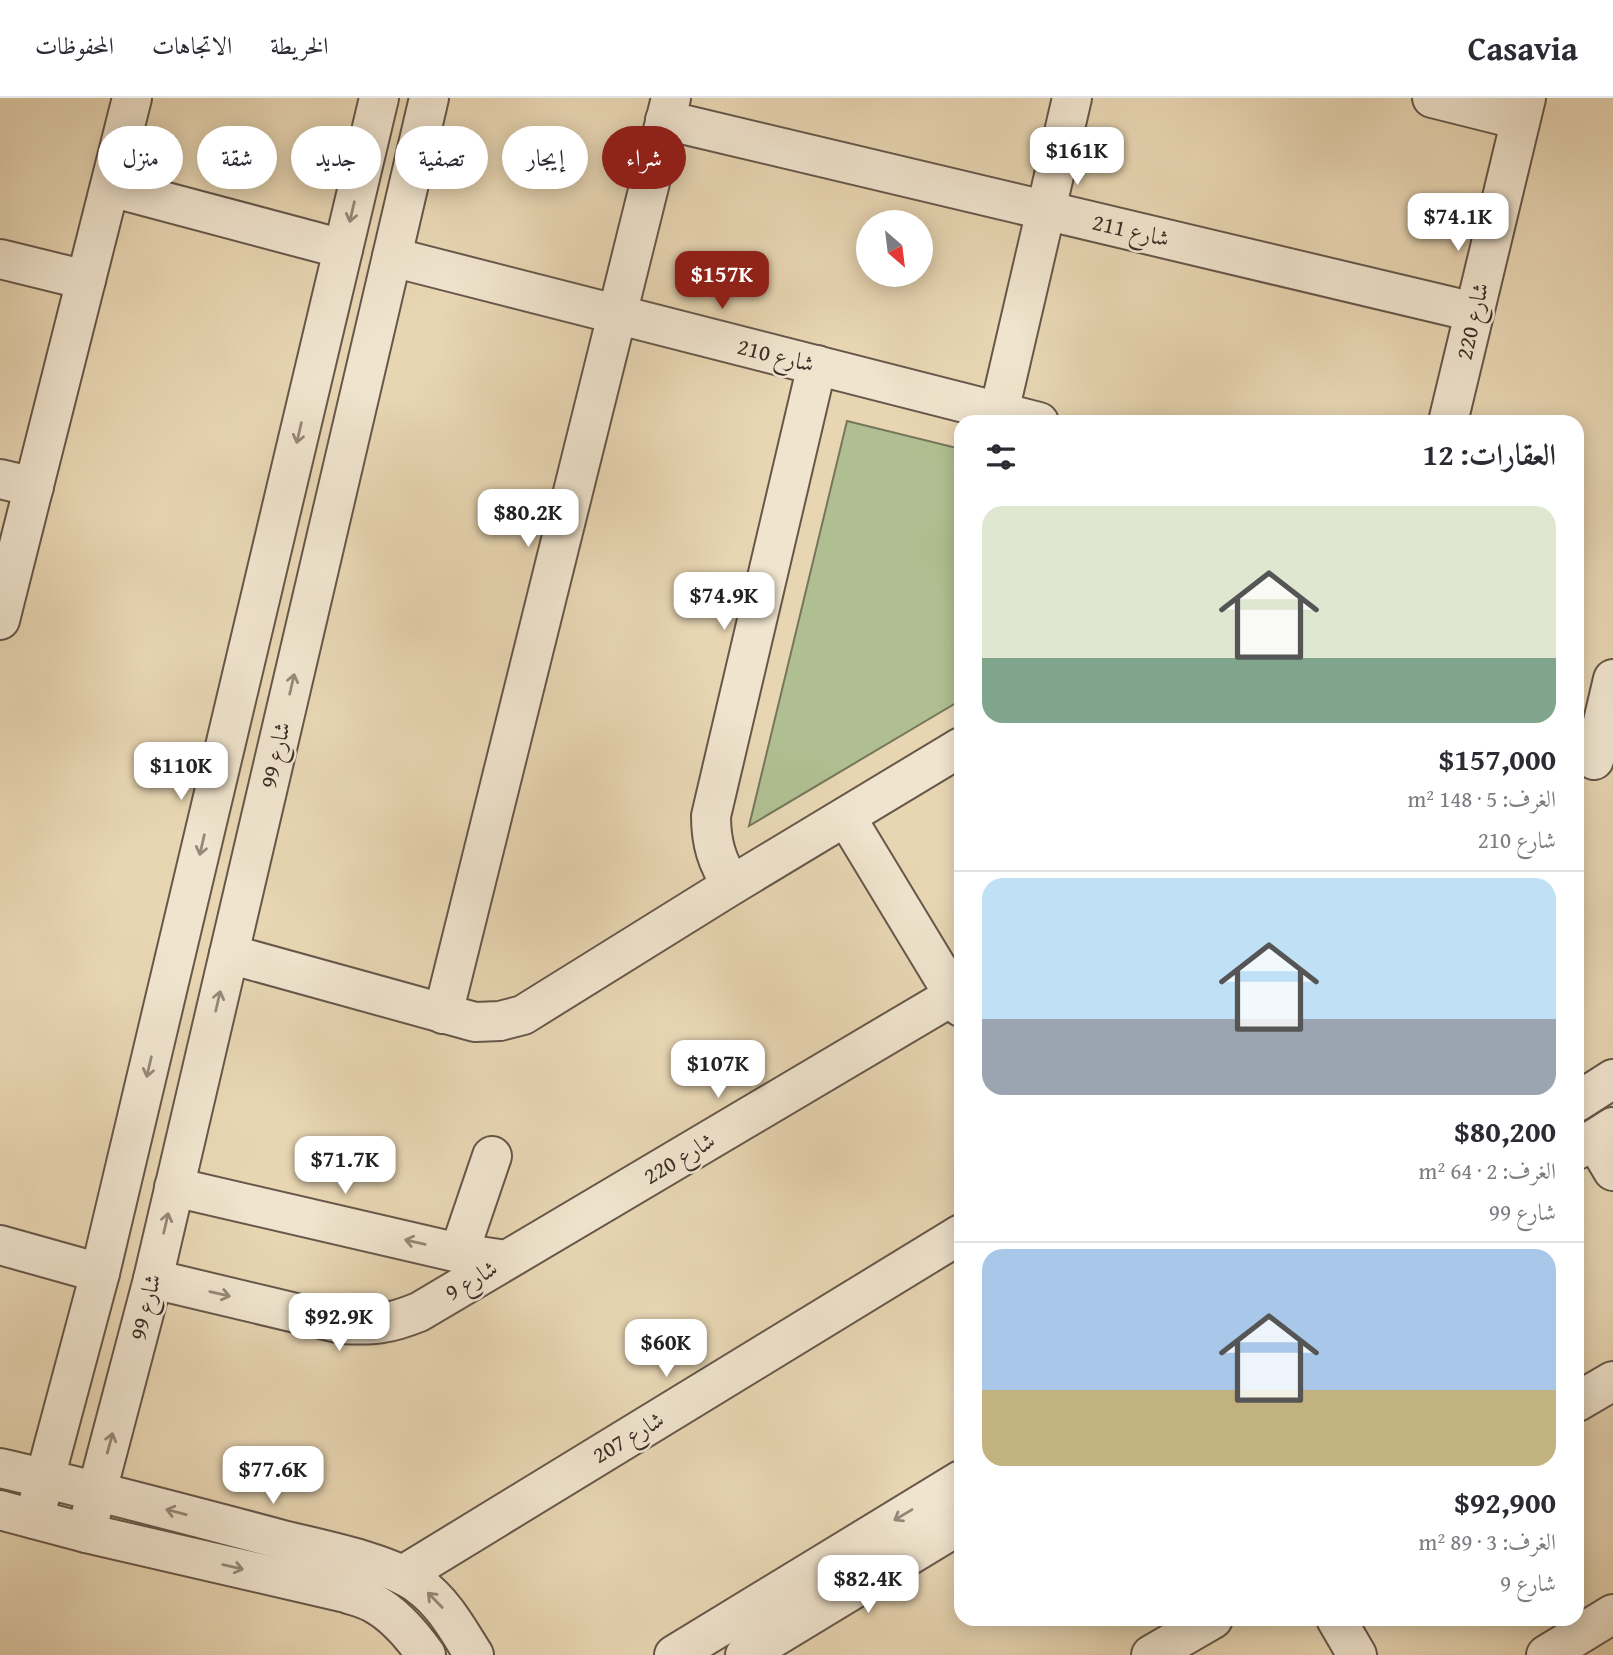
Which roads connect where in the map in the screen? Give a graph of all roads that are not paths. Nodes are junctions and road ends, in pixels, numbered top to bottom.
1 (132, 98) edge
2 (379, 98) edge
3 (429, 98) edge
4 (1072, 98) edge
5 (1432, 98) edge
6 (668, 109) edge
7 (1523, 109) edge
8 (125, 126) edge
9 (109, 189) edge
10 (118, 189) edge
11 (1046, 210) junction
12 (343, 249) junction
13 (391, 257) junction
14 (0, 259) edge
15 (86, 280) junction
16 (1475, 312) junction
17 (617, 314) junction
18 (817, 365) junction
19 (999, 412) junction
20 (1011, 415) edge
21 (1450, 415) edge
22 (17, 483) edge
23 (0, 620) edge
24 (1613, 679) edge
25 (954, 751) edge
26 (1595, 760) edge
27 (846, 817) junction
28 (732, 885) junction
29 (229, 954) junction
30 (954, 992) edge
31 (954, 1000) edge
32 (443, 1014) junction
33 (1613, 1079) edge
34 (1584, 1097) edge
35 (492, 1156) dead end
36 (174, 1186) junction
37 (954, 1238) edge
38 (0, 1245) edge
39 (459, 1253) junction
40 (506, 1260) junction
41 (100, 1273) junction
42 (153, 1279) junction
43 (1613, 1381) edge
44 (1584, 1398) edge
45 (0, 1468) edge
46 (45, 1479) junction
47 (954, 1484) edge
48 (97, 1491) junction
49 (17, 1515) edge
50 (954, 1528) edge
51 (86, 1533) junction
52 (403, 1575) junction
53 (1613, 1614) edge
54 (1201, 1626) edge
55 (1340, 1626) edge
56 (426, 1655) edge
57 (474, 1655) edge
58 (674, 1655) edge
59 (745, 1655) edge
60 (1151, 1655) edge
61 (1357, 1655) edge
62 (1546, 1655) edge

1 - 8 street
2 -> 12 street
3 - 13 street, شارع 99
4 - 11 street
5 - 7 street
6 - 11 street, شارع 211
6 - 17 street
7 - 16 street, شارع 220
9 - 15 street
10 - 12 street
11 - 16 street, شارع 211
11 - 19 street
12 -> 41 street
13 - 17 street, شارع 210
29 -> 13 street, شارع 99
14 - 15 street
15 - 22 street
16 - 21 street, شارع 220
17 - 18 street, شارع 210
17 - 32 street
18 - 19 street, شارع 210
18 - 28 street
19 - 20 street, شارع 210
22 - 23 street
24 - 26 street
25 - 27 street
27 - 28 street
27 - 30 street
28 - 32 street
29 - 32 street
36 -> 29 street, شارع 99
31 - 40 street, شارع 220
33 - 34 street
35 - 39 street
39 -> 36 street, شارع 9
42 -> 36 street, شارع 99
37 - 52 street, شارع 207
38 - 41 street
39 - 40 street, شارع 9
42 -> 40 street, شارع 9
41 - 46 street
48 -> 42 street, شارع 99
43 - 44 street
45 - 46 street
46 - 48 street
46 - 49 street
47 -> 58 street
48 - 51 street, شارع 99
52 -> 48 street
49 - 51 street
50 - 59 street
51 -> 56 street
57 -> 52 street
53 - 62 street
54 - 60 street
55 - 61 street

